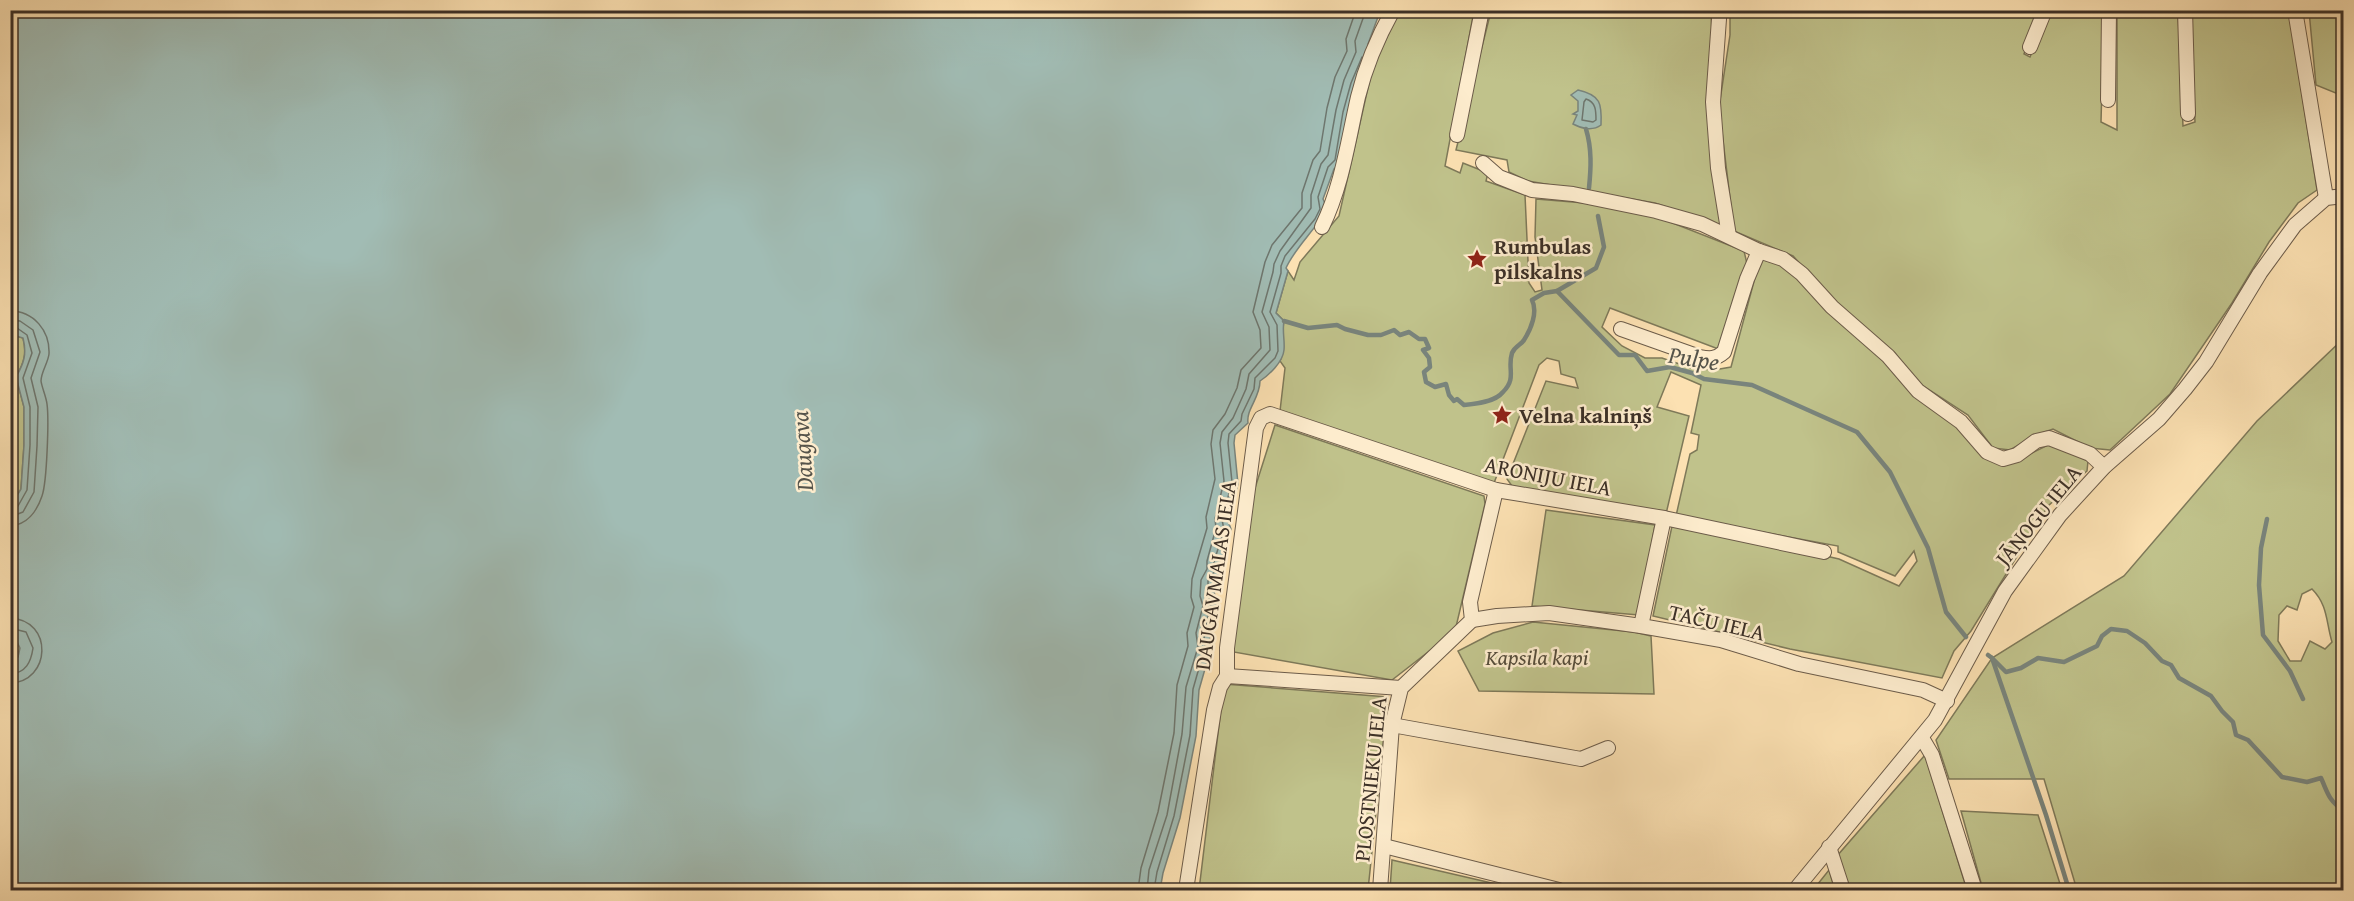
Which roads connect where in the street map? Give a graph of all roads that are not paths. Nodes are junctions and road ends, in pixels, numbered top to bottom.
1 (1393, 10) edge
2 (1482, 10) edge
3 (1718, 10) edge
4 (2045, 10) edge
5 (2109, 10) edge
6 (2185, 10) edge
7 (2295, 10) edge
8 (2030, 47) dead end
9 (2108, 100) dead end
10 (2188, 114) dead end
11 (1457, 135) dead end
12 (1483, 163) dead end
13 (2343, 195) edge
14 (2326, 198) junction
15 (1322, 227) dead end
16 (1729, 236) junction
17 (1759, 251) junction
18 (1621, 329) dead end
19 (1270, 414) joint
20 (2104, 467) junction
21 (1496, 490) junction
22 (1664, 519) junction
23 (1824, 552) dead end
24 (1472, 620) junction
25 (1641, 626) junction
26 (1227, 676) junction
27 (1401, 688) junction
28 (1947, 701) junction
29 (1392, 725) junction
30 (1922, 738) junction
31 (1608, 747) dead end
32 (1384, 846) junction
33 (1829, 847) junction
34 (1186, 891) edge
35 (1380, 891) edge
36 (1559, 891) edge
37 (1795, 891) edge
38 (1843, 891) edge
39 (1975, 891) edge

1 - 15 street
2 - 11 street
3 - 16 street
4 - 8 street
5 - 9 street
6 - 10 street
7 - 14 street
12 - 16 street
13 - 14 street
14 - 20 street, JĀŅOGU IELA
16 - 17 street
17 - 18 street
17 - 20 street
19 - 21 street, ARONIJU IELA
19 - 26 street, DAUGAVMALAS IELA
20 - 28 street, JĀŅOGU IELA
21 - 22 street, ARONIJU IELA
21 - 24 street
22 - 23 street, ARONIJU IELA
22 - 25 street
24 - 25 street, TAČU IELA
24 - 27 street, PLOSTNIEKU IELA
25 - 28 street, TAČU IELA
26 - 27 street
26 - 34 street, DAUGAVMALAS IELA
27 - 29 street, PLOSTNIEKU IELA
28 - 30 street, JĀŅOGU IELA
29 - 31 street
29 - 32 street, PLOSTNIEKU IELA
30 - 33 street, JĀŅOGU IELA
30 - 39 street
32 - 35 street, PLOSTNIEKU IELA
32 - 36 street
33 - 37 street, JĀŅOGU IELA
33 - 38 street

